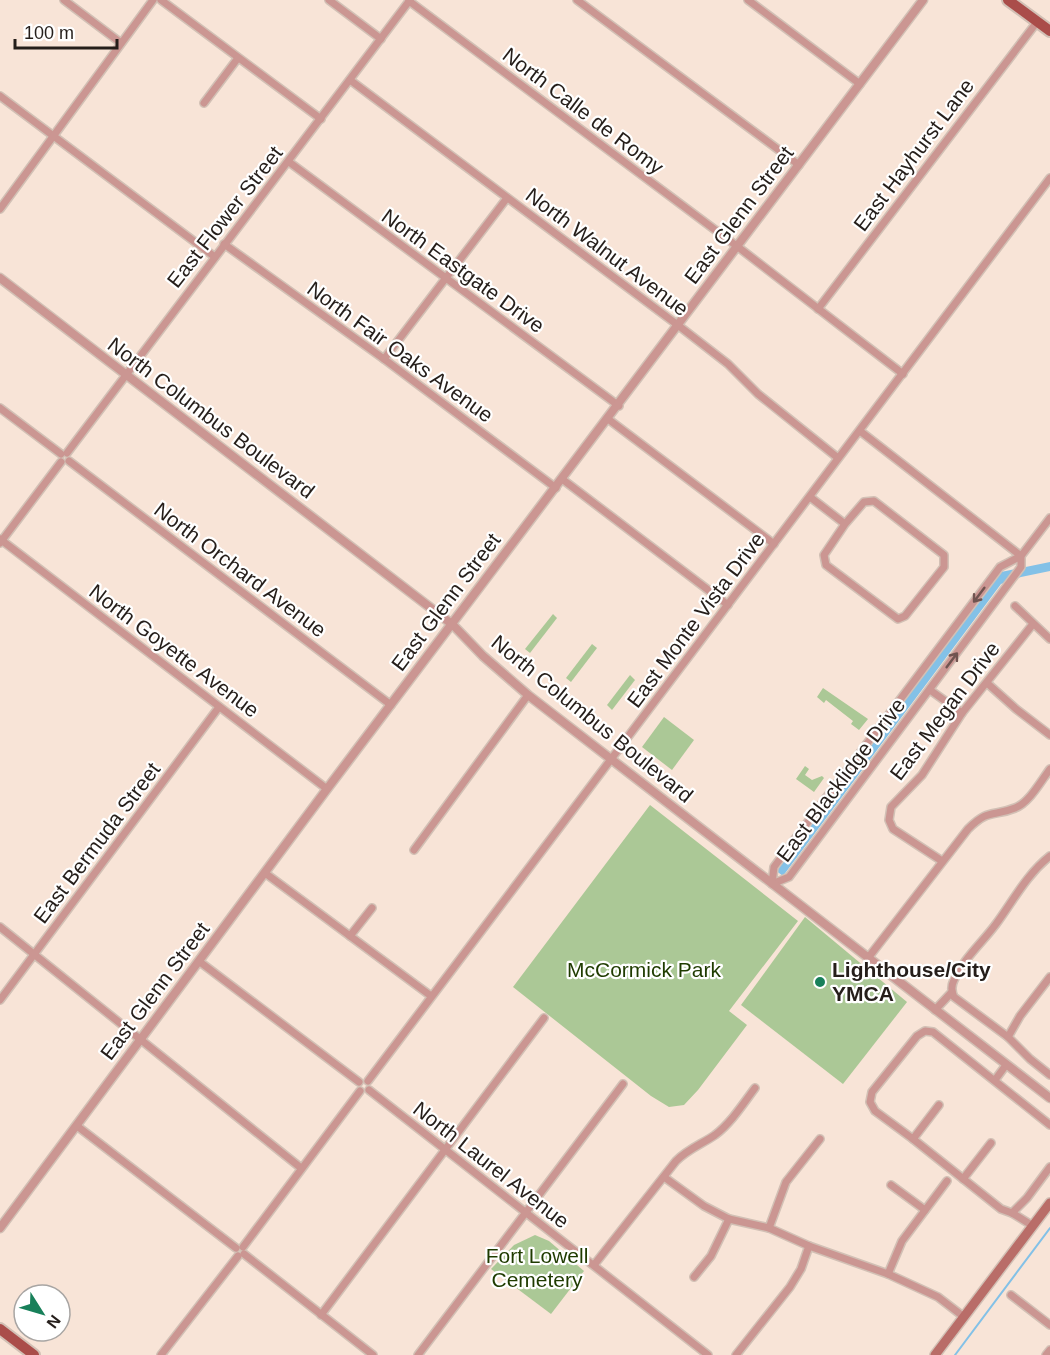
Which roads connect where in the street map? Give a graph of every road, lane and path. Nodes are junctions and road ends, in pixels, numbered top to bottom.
1 (64, 0) edge
2 (153, 0) edge
3 (161, 0) edge
4 (329, 0) edge
5 (577, 0) edge
6 (748, 0) edge
7 (923, 0) edge
8 (1008, 0) edge
9 (409, 1) edge
10 (1037, 22) junction
11 (1050, 31) edge
12 (381, 39) junction
13 (121, 43) junction
14 (238, 58) junction
15 (350, 80) junction
16 (860, 84) junction
17 (0, 96) edge
18 (204, 103) dead end
19 (321, 119) junction
20 (54, 135) junction
21 (289, 162) junction
22 (799, 165) junction
23 (1050, 178) edge
24 (507, 198) junction
25 (0, 209) edge
26 (224, 244) junction
27 (738, 247) junction
28 (215, 256) junction
29 (0, 278) edge
30 (445, 278) junction
31 (818, 309) junction
32 (679, 326) junction
33 (384, 359) junction
34 (903, 374) junction
35 (126, 375) junction
36 (619, 406) junction
37 (0, 408) edge
38 (608, 419) junction
39 (860, 431) junction
40 (65, 457) junction
41 (838, 458) junction
42 (562, 479) junction
43 (556, 488) junction
44 (810, 497) junction
45 (1050, 518) edge
46 (846, 524) junction
47 (1, 541) edge
48 (774, 544) junction
49 (1020, 556) junction
50 (728, 605) junction
51 (1015, 606) dead end
52 (1033, 624) junction
53 (453, 625) junction
54 (1050, 639) edge
55 (987, 683) junction
56 (930, 690) junction
57 (528, 695) junction
58 (391, 705) junction
59 (219, 707) junction
60 (962, 713) junction
61 (1050, 735) edge
62 (611, 759) junction
63 (1050, 769) edge
64 (327, 789) junction
65 (414, 850) dead end
66 (1050, 856) edge
67 (942, 861) junction
68 (265, 873) junction
69 (772, 884) junction
70 (372, 908) dead end
71 (0, 927) edge
72 (350, 936) junction
73 (34, 954) junction
74 (868, 958) junction
75 (200, 962) junction
76 (1050, 977) edge
77 (952, 992) junction
78 (431, 996) junction
79 (0, 999) edge
80 (934, 1010) junction
81 (544, 1018) dead end
82 (1008, 1037) junction
83 (140, 1040) junction
84 (1006, 1065) junction
85 (1050, 1075) edge
86 (995, 1080) junction
87 (368, 1081) junction
88 (359, 1082) junction
89 (623, 1084) dead end
90 (755, 1088) dead end
91 (369, 1090) junction
92 (360, 1091) junction
93 (1050, 1098) edge
94 (939, 1105) dead end
95 (1050, 1125) edge
96 (77, 1126) junction
97 (820, 1139) dead end
98 (913, 1139) junction
99 (991, 1143) dead end
100 (444, 1151) junction
101 (1050, 1167) edge
102 (302, 1168) junction
103 (664, 1177) junction
104 (963, 1179) junction
105 (947, 1181) dead end
106 (891, 1185) dead end
107 (1050, 1203) edge
108 (925, 1210) junction
109 (525, 1212) junction
110 (1012, 1213) junction
111 (729, 1219) junction
112 (1033, 1226) junction
113 (0, 1228) edge
114 (769, 1228) junction
115 (809, 1246) junction
116 (240, 1251) junction
117 (594, 1265) junction
118 (888, 1274) junction
119 (694, 1277) dead end
120 (1011, 1295) dead end
121 (321, 1315) junction
122 (964, 1317) junction
123 (1050, 1324) edge
124 (0, 1329) edge
125 (1050, 1350) edge
126 (34, 1355) edge
127 (161, 1355) edge
128 (373, 1355) edge
129 (418, 1355) edge
130 (708, 1355) edge
131 (736, 1355) edge
132 (935, 1355) edge
133 (1046, 1355) edge

1 - 13 street
2 - 13 street
3 - 14 street
4 - 12 street
5 - 22 street
6 - 16 street
7 - 16 street, East Glenn Street
8 - 10 main road
9 - 12 street, East Flower Street
9 - 27 street, North Calle de Romy
10 - 11 main road
10 - 31 street, East Hayhurst Lane
12 - 15 street, East Flower Street
13 - 20 street
14 - 18 street
14 - 19 street
15 - 19 street, East Flower Street
15 - 24 street, North Walnut Avenue
16 - 22 street, East Glenn Street
17 - 20 street
19 - 21 street, East Flower Street
20 - 25 street
20 - 28 street
21 - 26 street, East Flower Street
21 - 30 street, North Eastgate Drive
22 - 27 street, East Glenn Street
23 - 34 street, East Monte Vista Drive
24 - 30 street
24 - 32 street, North Walnut Avenue
26 - 28 street, East Flower Street
26 - 33 street, North Fair Oaks Avenue
27 - 31 street, North Calle de Romy
27 - 32 street, East Glenn Street
28 - 35 street, East Flower Street
29 - 35 street, North Columbus Boulevard
30 - 33 street
30 - 36 street, North Eastgate Drive
31 - 34 street, North Calle de Romy
32 - 36 street, East Glenn Street
32 - 41 street, North Walnut Avenue
33 - 43 street, North Fair Oaks Avenue
34 - 39 street, East Monte Vista Drive
35 - 40 street, East Flower Street
35 - 53 street, North Columbus Boulevard
36 - 38 street, East Glenn Street
37 - 40 street, North Orchard Avenue
38 - 42 street, East Glenn Street
38 - 48 street
39 - 41 street, East Monte Vista Drive
39 - 49 street
40 - 47 street, East Flower Street
40 - 58 street, North Orchard Avenue
41 - 44 street, East Monte Vista Drive
42 - 43 street, East Glenn Street
42 - 50 street
43 - 53 street, East Glenn Street
44 - 46 street
44 - 48 street, East Monte Vista Drive
45 - 49 street, East Blacklidge Drive
46 - 46 street
47 - 59 street, North Goyette Avenue
48 - 50 street, East Monte Vista Drive
56 -> 49 street, East Blacklidge Drive
49 -> 69 street, East Blacklidge Drive
50 - 62 street, East Monte Vista Drive
51 - 52 street
52 - 54 street
52 - 55 street, East Megan Drive
53 - 57 street, North Columbus Boulevard
53 - 58 street, East Glenn Street
55 - 60 street, East Megan Drive
55 - 61 street
56 - 60 street
56 - 69 street, East Blacklidge Drive
57 - 62 street, North Columbus Boulevard
57 - 65 street
58 - 64 street, East Glenn Street
59 - 64 street, North Goyette Avenue
59 - 73 street, East Bermuda Street
60 - 67 street, East Megan Drive
62 - 69 street, North Columbus Boulevard
62 - 78 street, East Monte Vista Drive
63 - 67 street
64 - 68 street, East Glenn Street
66 - 77 street
67 - 74 street
68 - 72 street
68 - 75 street, East Glenn Street
69 - 74 street, North Columbus Boulevard
70 - 72 street
71 - 73 street
72 - 78 street
73 - 79 street, East Bermuda Street
73 - 83 street
74 - 80 street, North Columbus Boulevard
75 - 83 street, East Glenn Street
75 - 88 street
76 - 82 street
77 - 80 street
77 - 82 street
78 - 87 street, East Monte Vista Drive
80 - 84 street, North Columbus Boulevard
81 - 100 street
82 - 85 street
83 - 96 street, East Glenn Street
83 - 102 street
84 - 86 street
84 - 93 street, North Columbus Boulevard
86 - 95 street
86 - 98 street
87 - 88 street
87 - 91 street
88 - 92 street
89 - 109 street
90 - 103 street
91 - 92 street
91 - 100 street, North Laurel Avenue
92 - 102 street
94 - 98 street
96 - 113 street, East Glenn Street
96 - 116 street
97 - 114 street
98 - 104 street
99 - 104 street
100 - 109 street, North Laurel Avenue
100 - 121 street
101 - 110 street
102 - 116 street
103 - 111 street
103 - 117 street
104 - 110 street
105 - 108 street
106 - 108 street
107 - 112 main road
108 - 118 street
109 - 117 street, North Laurel Avenue
109 - 129 street
110 - 112 street
111 - 114 street
111 - 119 street
112 - 122 main road
114 - 115 street
115 - 118 street
115 - 131 street
116 - 121 street
116 - 127 street
117 - 130 street, North Laurel Avenue
118 - 122 street
120 - 123 street
121 - 128 street
122 - 132 main road
124 - 126 main road
125 - 133 street

